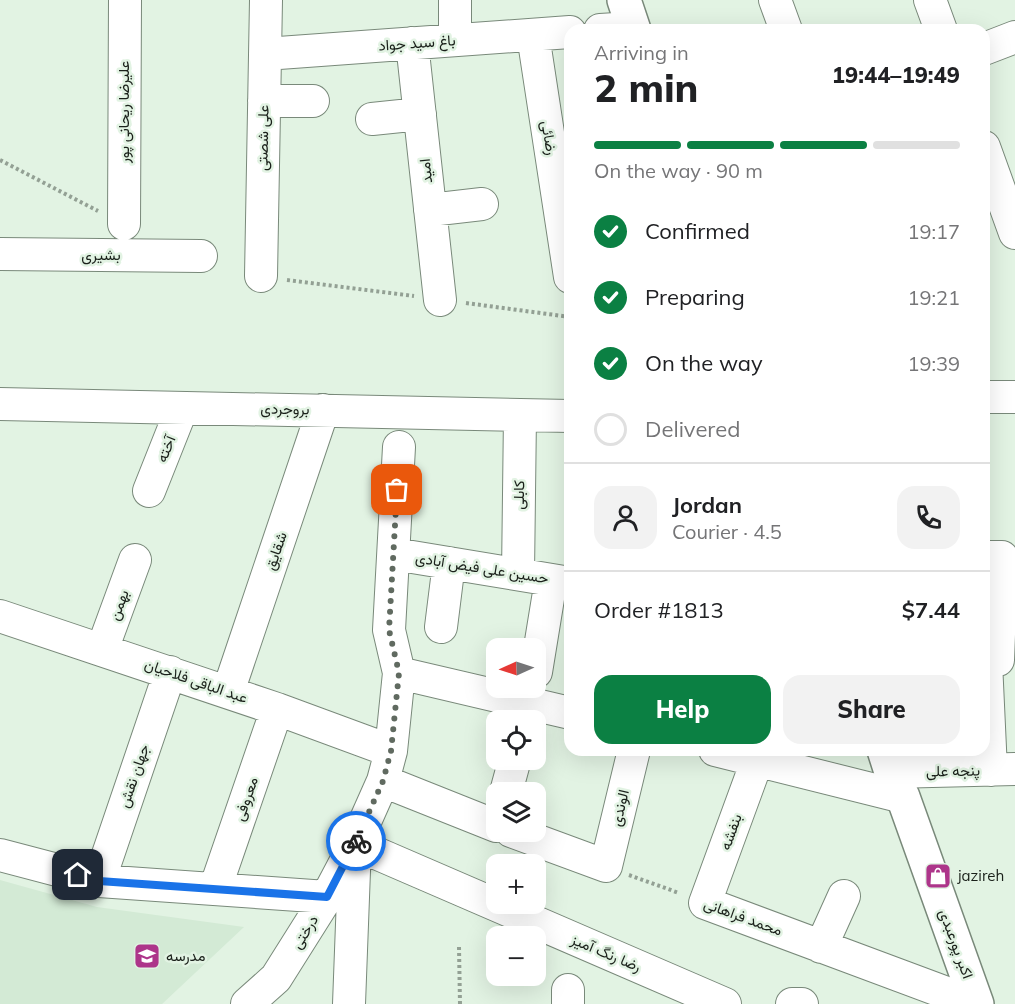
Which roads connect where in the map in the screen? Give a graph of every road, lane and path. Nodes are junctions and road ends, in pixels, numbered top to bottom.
1 (125, 0) edge
2 (266, 0) edge
3 (455, 0) edge
4 (775, 0) edge
5 (930, 0) edge
6 (784, 24) edge
7 (939, 24) edge
8 (564, 32) edge
9 (533, 35) junction
10 (1015, 37) edge
11 (455, 40) junction
12 (412, 43) junction
13 (990, 47) edge
14 (265, 54) junction
15 (313, 100) dead end
16 (264, 101) junction
17 (420, 114) junction
18 (372, 119) dead end
19 (990, 164) edge
20 (482, 204) dead end
21 (430, 210) junction
22 (124, 224) dead end
23 (1015, 233) edge
24 (564, 238) edge
25 (0, 255) edge
26 (201, 256) dead end
27 (261, 276) dead end
28 (440, 300) dead end
29 (990, 397) edge
30 (1015, 397) edge
31 (0, 404) edge
32 (182, 408) junction
33 (323, 410) junction
34 (520, 415) junction
35 (564, 416) edge
36 (399, 447) dead end
37 (149, 491) dead end
38 (394, 554) junction
39 (990, 557) edge
40 (135, 560) dead end
41 (449, 563) junction
42 (518, 574) junction
43 (560, 581) edge
44 (0, 616) edge
45 (441, 627) dead end
46 (545, 638) edge
47 (102, 650) junction
48 (990, 661) edge
49 (170, 672) junction
50 (399, 673) junction
51 (990, 687) edge
52 (228, 692) junction
53 (530, 703) edge
54 (277, 709) junction
55 (564, 712) edge
56 (391, 751) junction
57 (633, 756) edge
58 (758, 756) edge
59 (766, 756) edge
60 (1003, 770) edge
61 (893, 773) edge
62 (383, 781) junction
63 (486, 822) edge
64 (540, 842) edge
65 (355, 844) junction
66 (0, 855) edge
67 (606, 867) junction
68 (99, 881) junction
69 (215, 889) junction
70 (844, 896) dead end
71 (327, 897) junction
72 (705, 903) junction
73 (459, 947) dead end
74 (821, 947) junction
75 (247, 1004) edge
76 (349, 1004) edge
77 (460, 1004) edge
78 (725, 1004) edge
79 (976, 1004) edge

1 - 22 street, علیرضا ریحانی پور
2 - 14 street, علی شصتی
3 - 11 street
4 - 6 street
5 - 7 street
8 - 9 street, باغ سید جواد
9 - 11 street, باغ سید جواد
9 - 24 street, رضائی
10 - 13 street
11 - 12 street, باغ سید جواد
12 - 14 street, باغ سید جواد
12 - 17 street, امید
14 - 16 street, علی شصتی
15 - 16 street
16 - 27 street, علی شصتی
17 - 18 street
17 - 21 street, امید
19 - 23 street
20 - 21 street
21 - 28 street, امید
25 - 26 street, بشیری
29 - 30 street
31 - 32 street, بروجردی
32 - 33 street, بروجردی
32 - 37 street, آخته
33 - 34 street, بروجردی
33 - 52 street, شقایق
34 - 35 street, بروجردی
34 - 42 street, کابلی
36 - 38 street, درختی
38 - 41 street, حسین علی فیض آبادی
38 - 50 street, درختی
39 - 48 street
40 - 47 street, بهمن
41 - 42 street, حسین علی فیض آبادی
41 - 45 street
42 - 43 street, حسین علی فیض آبادی
43 - 46 street
44 - 47 street, عبد الباقی فلاحیان
47 - 49 street, عبد الباقی فلاحیان
49 - 52 street, عبد الباقی فلاحیان
49 - 68 street, جهان نقش
50 - 53 street
50 - 56 street, درختی
51 - 60 street
52 - 54 street, عبد الباقی فلاحیان
53 - 55 street
54 - 56 street, عبد الباقی فلاحیان
54 - 69 street, معروفی
56 - 62 street, درختی
57 - 67 street, الوندی
58 - 72 street, بنفشه
59 - 61 street, پنجه علی
60 - 61 street, پنجه علی
61 - 79 main road, اکبر پورعبدی
62 - 63 street
62 - 65 street, درختی
64 - 67 street
65 - 71 street, درختی
65 - 76 street
65 - 78 street, رضا رنگ آمیز
66 - 68 street
67 - 72 path, محمد فراهانی
68 - 69 street
69 - 71 street
70 - 74 street
71 - 75 street, درختی
72 - 74 street, محمد فراهانی
73 - 77 path
74 - 79 street, محمد فراهانی

